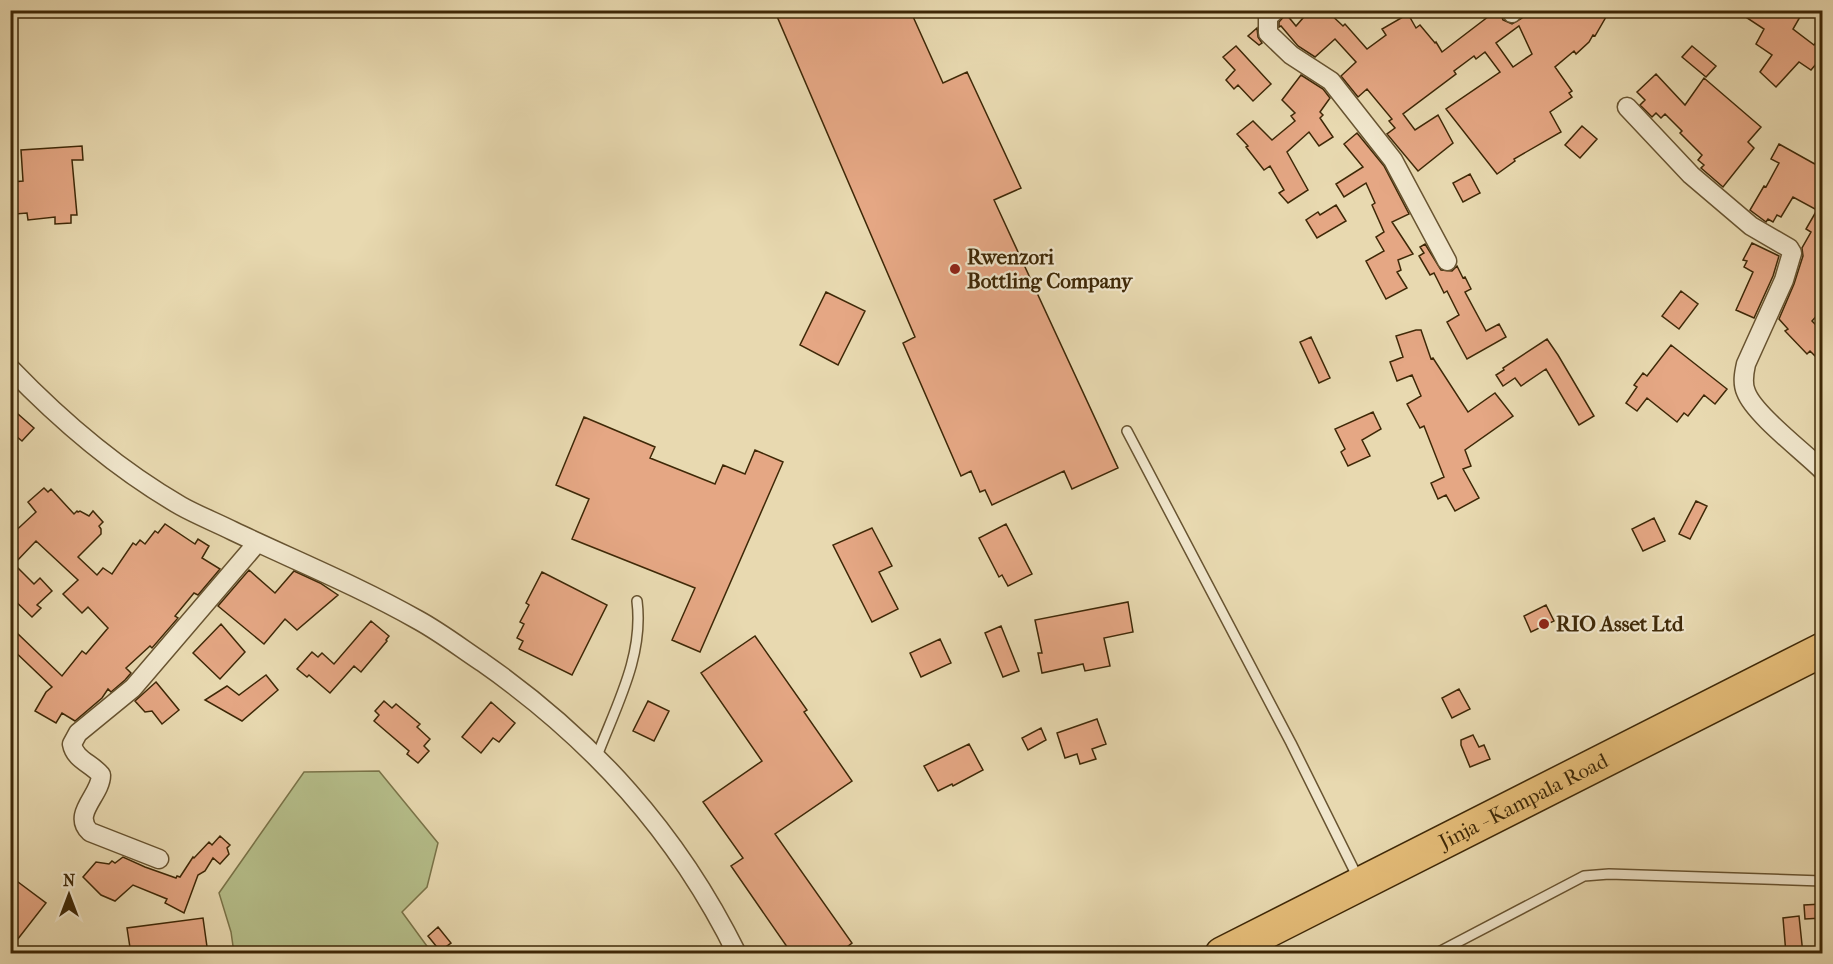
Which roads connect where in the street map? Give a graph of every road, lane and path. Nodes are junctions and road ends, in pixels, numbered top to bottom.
1 (1276, 10) edge
2 (1627, 106) dead end
3 (1447, 261) dead end
4 (10, 368) edge
5 (1127, 431) dead end
6 (1822, 470) edge
7 (257, 543) junction
8 (637, 601) dead end
9 (1822, 650) edge
10 (597, 756) junction
11 (159, 859) dead end
12 (1822, 881) edge
13 (1360, 883) junction
14 (737, 954) edge
15 (1222, 954) edge
16 (1435, 954) edge

1 - 3 street
2 - 6 street
4 - 7 street
5 - 13 lane
7 - 10 street
7 - 11 street
8 - 10 lane
9 - 13 highway, Jinja - Kampala Road
10 - 14 street
12 - 16 lane
13 - 15 highway, Jinja - Kampala Road

